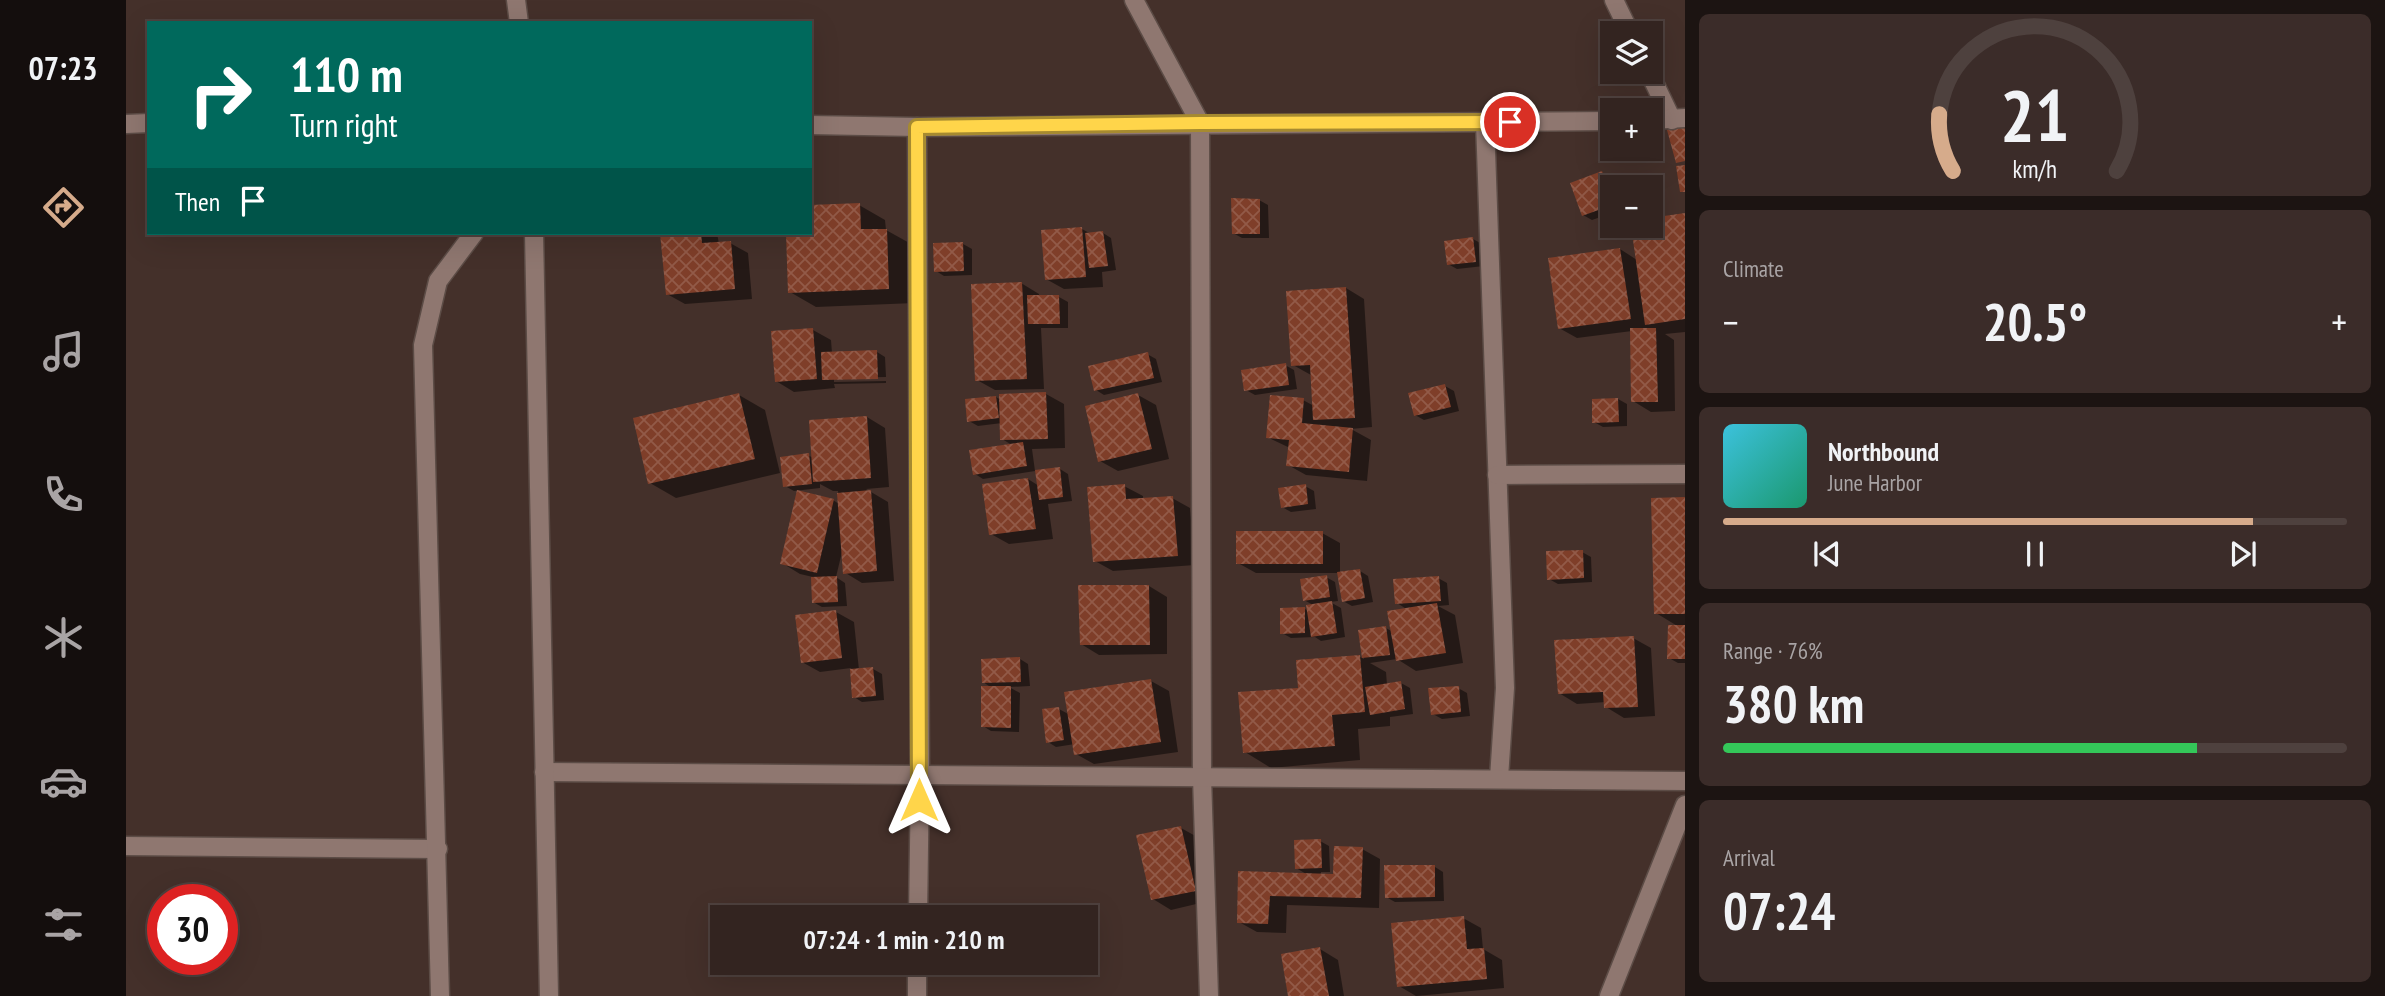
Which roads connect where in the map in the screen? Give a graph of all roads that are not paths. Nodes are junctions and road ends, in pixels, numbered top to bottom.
1 (516, 0) edge
2 (1134, 0) edge
3 (1614, 0) edge
4 (519, 21) edge
5 (1624, 21) edge
6 (1656, 84) edge
7 (1678, 119) edge
8 (1600, 121) edge
9 (1485, 122) junction
10 (147, 123) edge
11 (1200, 123) junction
12 (126, 124) edge
13 (812, 125) edge
14 (917, 127) junction
15 (472, 235) edge
16 (534, 235) edge
17 (1685, 474) edge
18 (1497, 475) junction
19 (544, 772) junction
20 (920, 776) junction
21 (1202, 777) junction
22 (1499, 778) junction
23 (1685, 781) edge
24 (1685, 805) edge
25 (126, 846) edge
26 (438, 849) junction
27 (918, 905) edge
28 (917, 975) edge
29 (440, 996) edge
30 (549, 996) edge
31 (917, 996) edge
32 (1209, 996) edge
33 (1609, 996) edge

1 - 4 street
2 - 11 street
3 - 5 street
6 - 7 street
8 - 9 street
9 - 11 street
9 - 18 street
10 - 12 street
11 - 14 street
11 - 21 street
13 - 14 street
14 - 20 street
15 - 26 street
16 - 19 street
17 - 18 street
18 - 22 street
19 - 20 street
19 - 30 street
20 - 21 street
20 - 27 street
21 - 22 street
21 - 32 street
22 - 23 street
24 - 33 street
25 - 26 street
26 - 29 street
28 - 31 street

